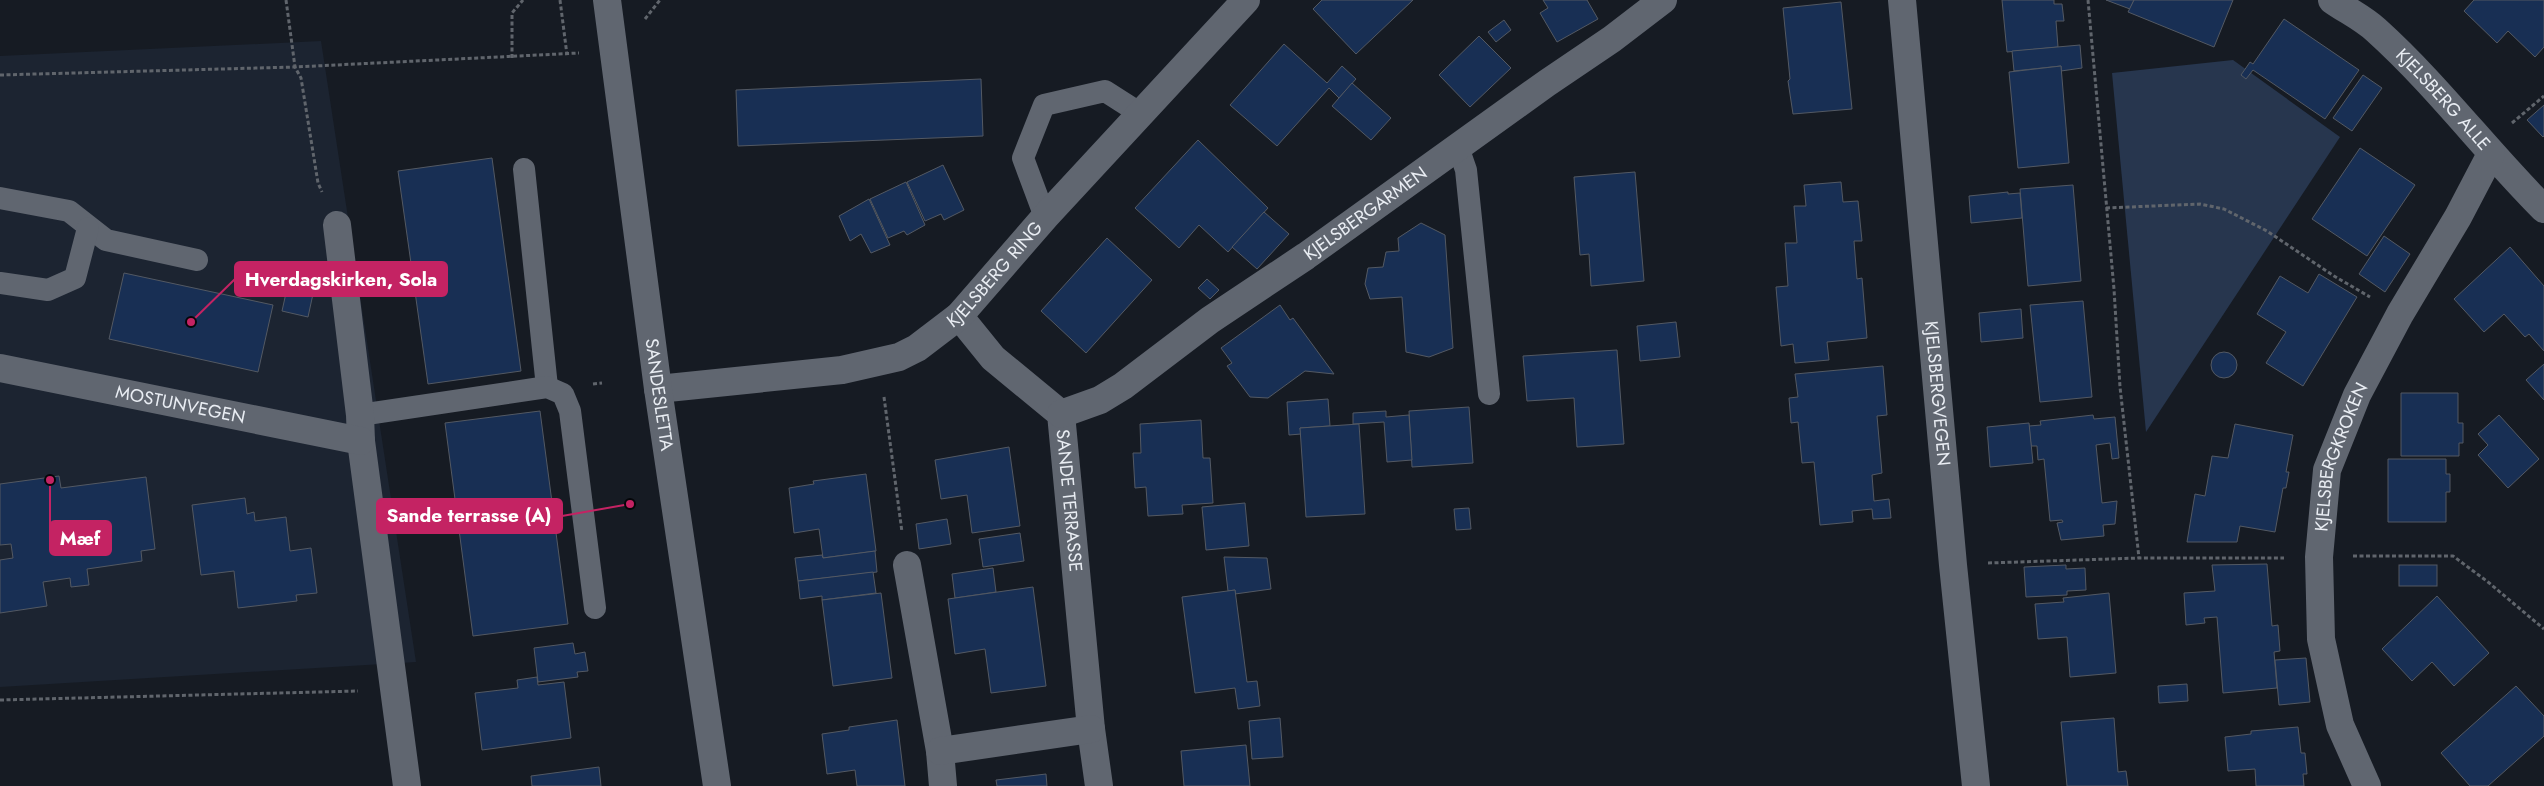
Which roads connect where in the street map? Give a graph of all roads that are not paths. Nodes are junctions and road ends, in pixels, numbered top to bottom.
1 (607, 0) edge
2 (1246, 0) edge
3 (1663, 0) edge
4 (1902, 0) edge
5 (2332, 0) edge
6 (1141, 114) junction
7 (1458, 147) junction
8 (2491, 154) junction
9 (524, 169) dead end
10 (0, 198) edge
11 (2544, 209) edge
12 (1045, 217) junction
13 (337, 225) road end
14 (88, 228) junction
15 (198, 260) dead end
16 (0, 283) edge
17 (959, 316) junction
18 (0, 368) edge
19 (547, 387) junction
20 (658, 389) junction
21 (1490, 394) dead end
22 (1061, 414) junction
23 (360, 415) junction
24 (361, 441) junction
25 (907, 566) road end
26 (595, 608) dead end
27 (1091, 729) junction
28 (940, 751) junction
29 (407, 786) edge
30 (717, 786) edge
31 (943, 786) edge
32 (1099, 786) edge
33 (1976, 786) edge
34 (2367, 786) edge

1 - 20 street, SANDESLETTA
2 - 6 street, KJELSBERG RING
3 - 7 street, KJELSBERGARMEN
4 - 33 street, KJELSBERGVEGEN
5 - 8 street, KJELSBERG ALLE
6 - 12 street, KJELSBERG RING
6 - 12 lane
7 - 21 lane
7 - 22 street, KJELSBERGARMEN
8 - 11 street, KJELSBERG ALLE
8 - 34 street, KJELSBERGKROKEN
9 - 19 lane
10 - 14 lane
12 - 17 street, KJELSBERG RING
13 - 23 street
14 - 15 lane
14 - 16 lane
17 - 20 street, KJELSBERG RING
17 - 22 street, SANDE TERRASSE
18 - 24 street, MOSTUNVEGEN
19 - 23 lane
19 - 26 lane
20 - 30 street, SANDESLETTA
22 - 27 street, SANDE TERRASSE
23 - 24 street
24 - 29 street
25 - 28 street
27 - 28 street
27 - 32 street, SANDE TERRASSE
28 - 31 street

